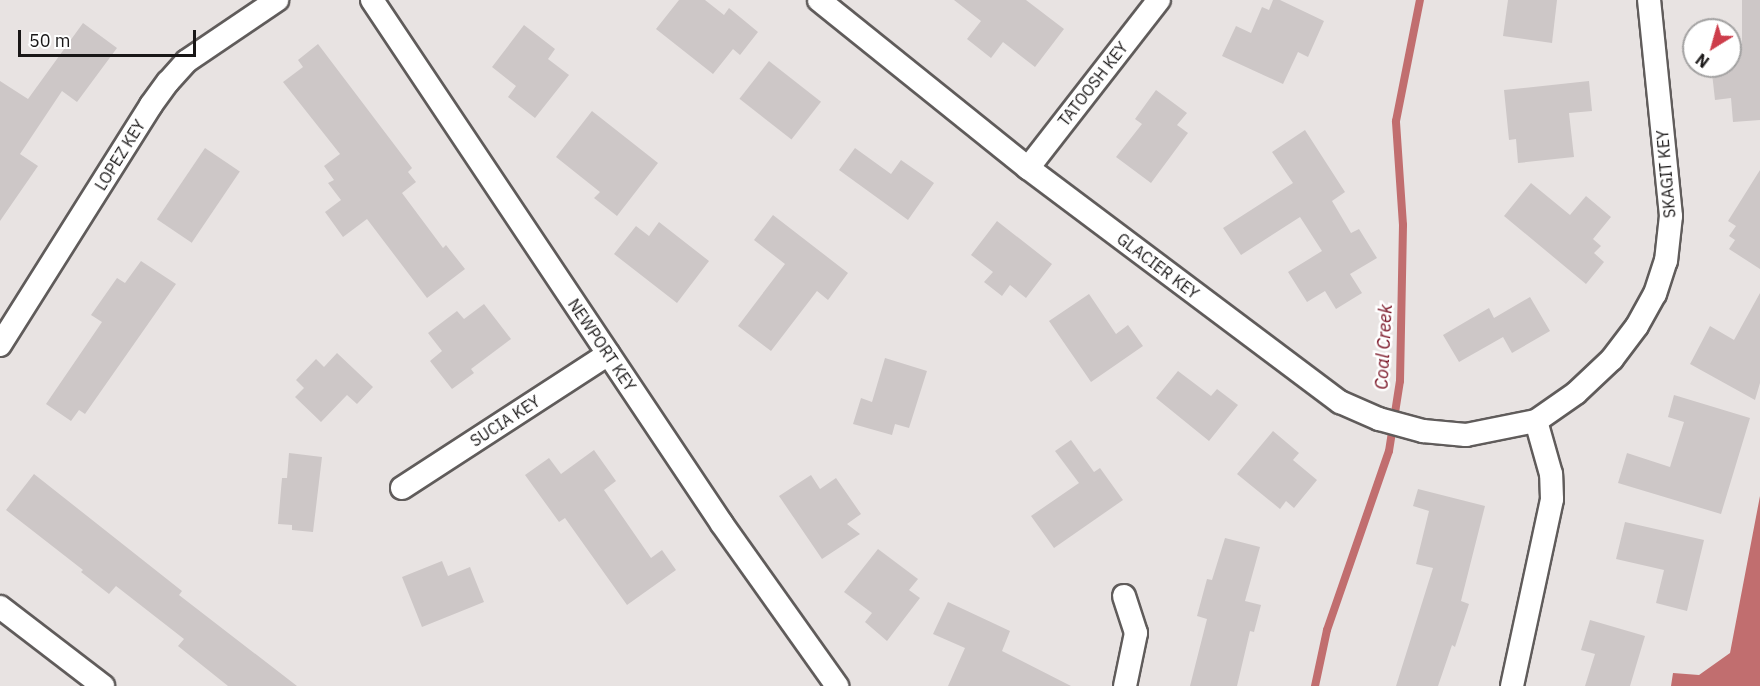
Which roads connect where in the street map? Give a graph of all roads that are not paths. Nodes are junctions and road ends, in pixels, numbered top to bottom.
1 (277, 0) edge
2 (372, 0) edge
3 (819, 0) edge
4 (1159, 0) edge
5 (1650, 0) edge
6 (1028, 168) junction
7 (0, 345) edge
8 (608, 354) junction
9 (1536, 421) junction
10 (402, 488) dead end
11 (1124, 596) dead end
12 (0, 607) edge
13 (103, 686) edge
14 (837, 686) edge
15 (1125, 686) edge
16 (1512, 686) edge

1 - 7 street, LOPEZ KEY
2 - 8 street, NEWPORT KEY
3 - 6 street, GLACIER KEY
4 - 6 street, TATOOSH KEY
5 - 9 street, SKAGIT KEY
6 - 9 street, GLACIER KEY
8 - 10 street, SUCIA KEY
8 - 14 street, NEWPORT KEY
9 - 16 street
11 - 15 street
12 - 13 street

